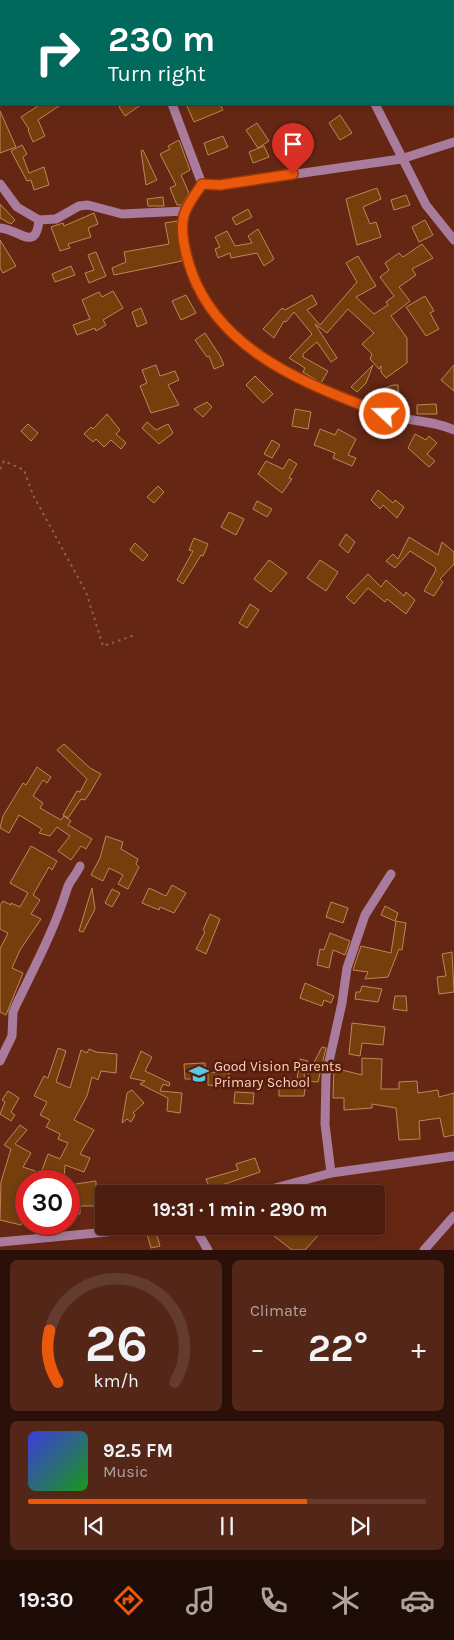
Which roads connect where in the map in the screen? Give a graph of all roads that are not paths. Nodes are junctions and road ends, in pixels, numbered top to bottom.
1 (172, 105) edge
2 (375, 105) edge
3 (454, 142) edge
4 (401, 159) junction
5 (0, 184) edge
6 (202, 184) junction
7 (185, 211) junction
8 (39, 220) junction
9 (0, 228) edge
10 (454, 240) edge
11 (454, 430) edge
12 (80, 866) dead end
13 (391, 874) dead end
14 (0, 1061) edge
15 (454, 1156) edge
16 (331, 1173) junction
17 (286, 1185) edge
18 (454, 1216) edge
19 (95, 1233) edge
20 (199, 1235) edge
21 (0, 1242) edge
22 (208, 1250) edge
23 (424, 1250) edge

1 - 6 street
2 - 4 street
3 - 4 street
4 - 6 street
4 - 10 street
5 - 8 street
6 - 7 street
7 - 8 street
7 - 11 street
8 - 9 street
12 - 14 street
13 - 16 street
15 - 16 street
16 - 17 street
18 - 23 street
19 - 21 street
20 - 22 street

